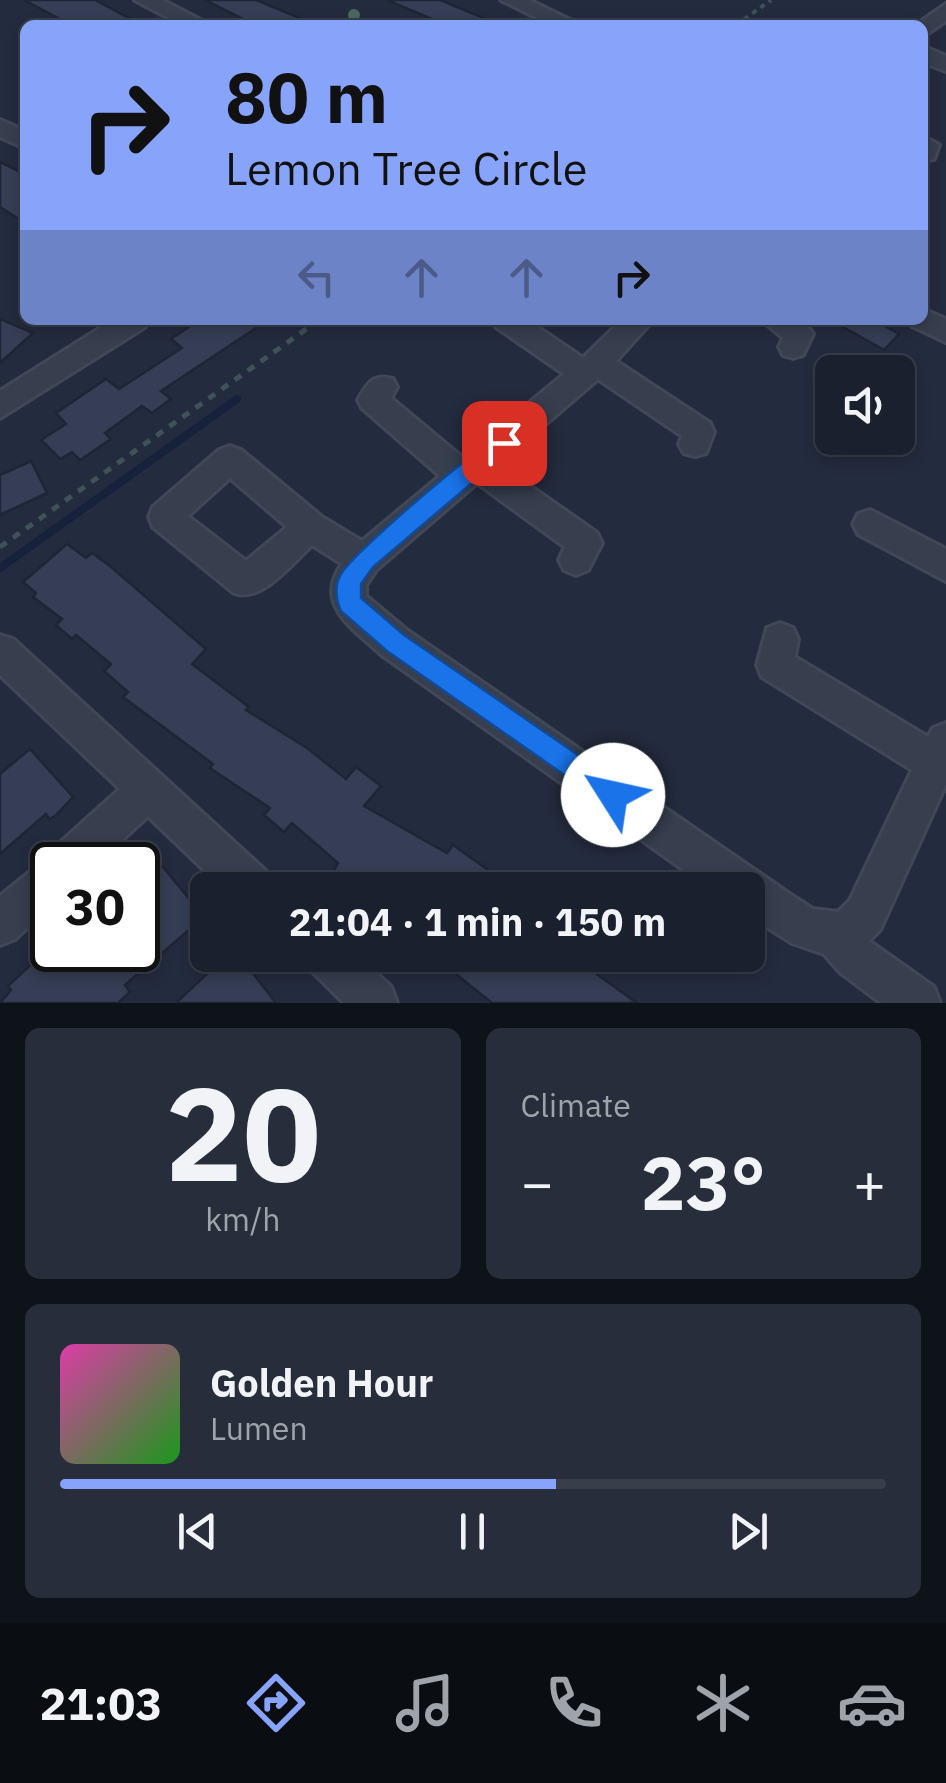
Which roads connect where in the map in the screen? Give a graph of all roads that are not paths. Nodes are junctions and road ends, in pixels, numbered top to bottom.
1 (145, 0) edge
2 (511, 0) edge
3 (924, 0) edge
4 (946, 10) edge
5 (188, 20) edge
6 (557, 20) edge
7 (127, 325) edge
8 (515, 325) edge
9 (635, 325) edge
10 (784, 325) edge
11 (793, 346) dead end
12 (591, 368) junction
13 (382, 387) dead end
14 (0, 406) edge
15 (695, 444) dead end
16 (471, 471) junction
17 (870, 524) dead end
18 (310, 527) dead end
19 (364, 560) junction
20 (576, 560) dead end
21 (946, 566) edge
22 (780, 639) dead end
23 (0, 651) edge
24 (942, 750) edge
25 (148, 790) junction
26 (91, 842) edge
27 (237, 872) edge
28 (721, 872) edge
29 (30, 896) edge
30 (765, 903) edge
31 (0, 924) edge
32 (838, 936) junction
33 (341, 972) edge
34 (365, 999) edge
35 (918, 1003) edge

1 - 5 street
2 - 6 street
3 - 4 street
7 - 14 street
8 - 12 street
9 - 12 street
10 - 11 street
12 - 15 street
12 - 16 street
13 - 16 street
16 - 19 street
16 - 20 street
17 - 21 street
18 - 19 street
19 - 28 street
22 - 24 street
23 - 25 street
24 - 32 street
25 - 26 street
25 - 27 street
29 - 31 street
30 - 32 street
32 - 35 street
33 - 34 street

